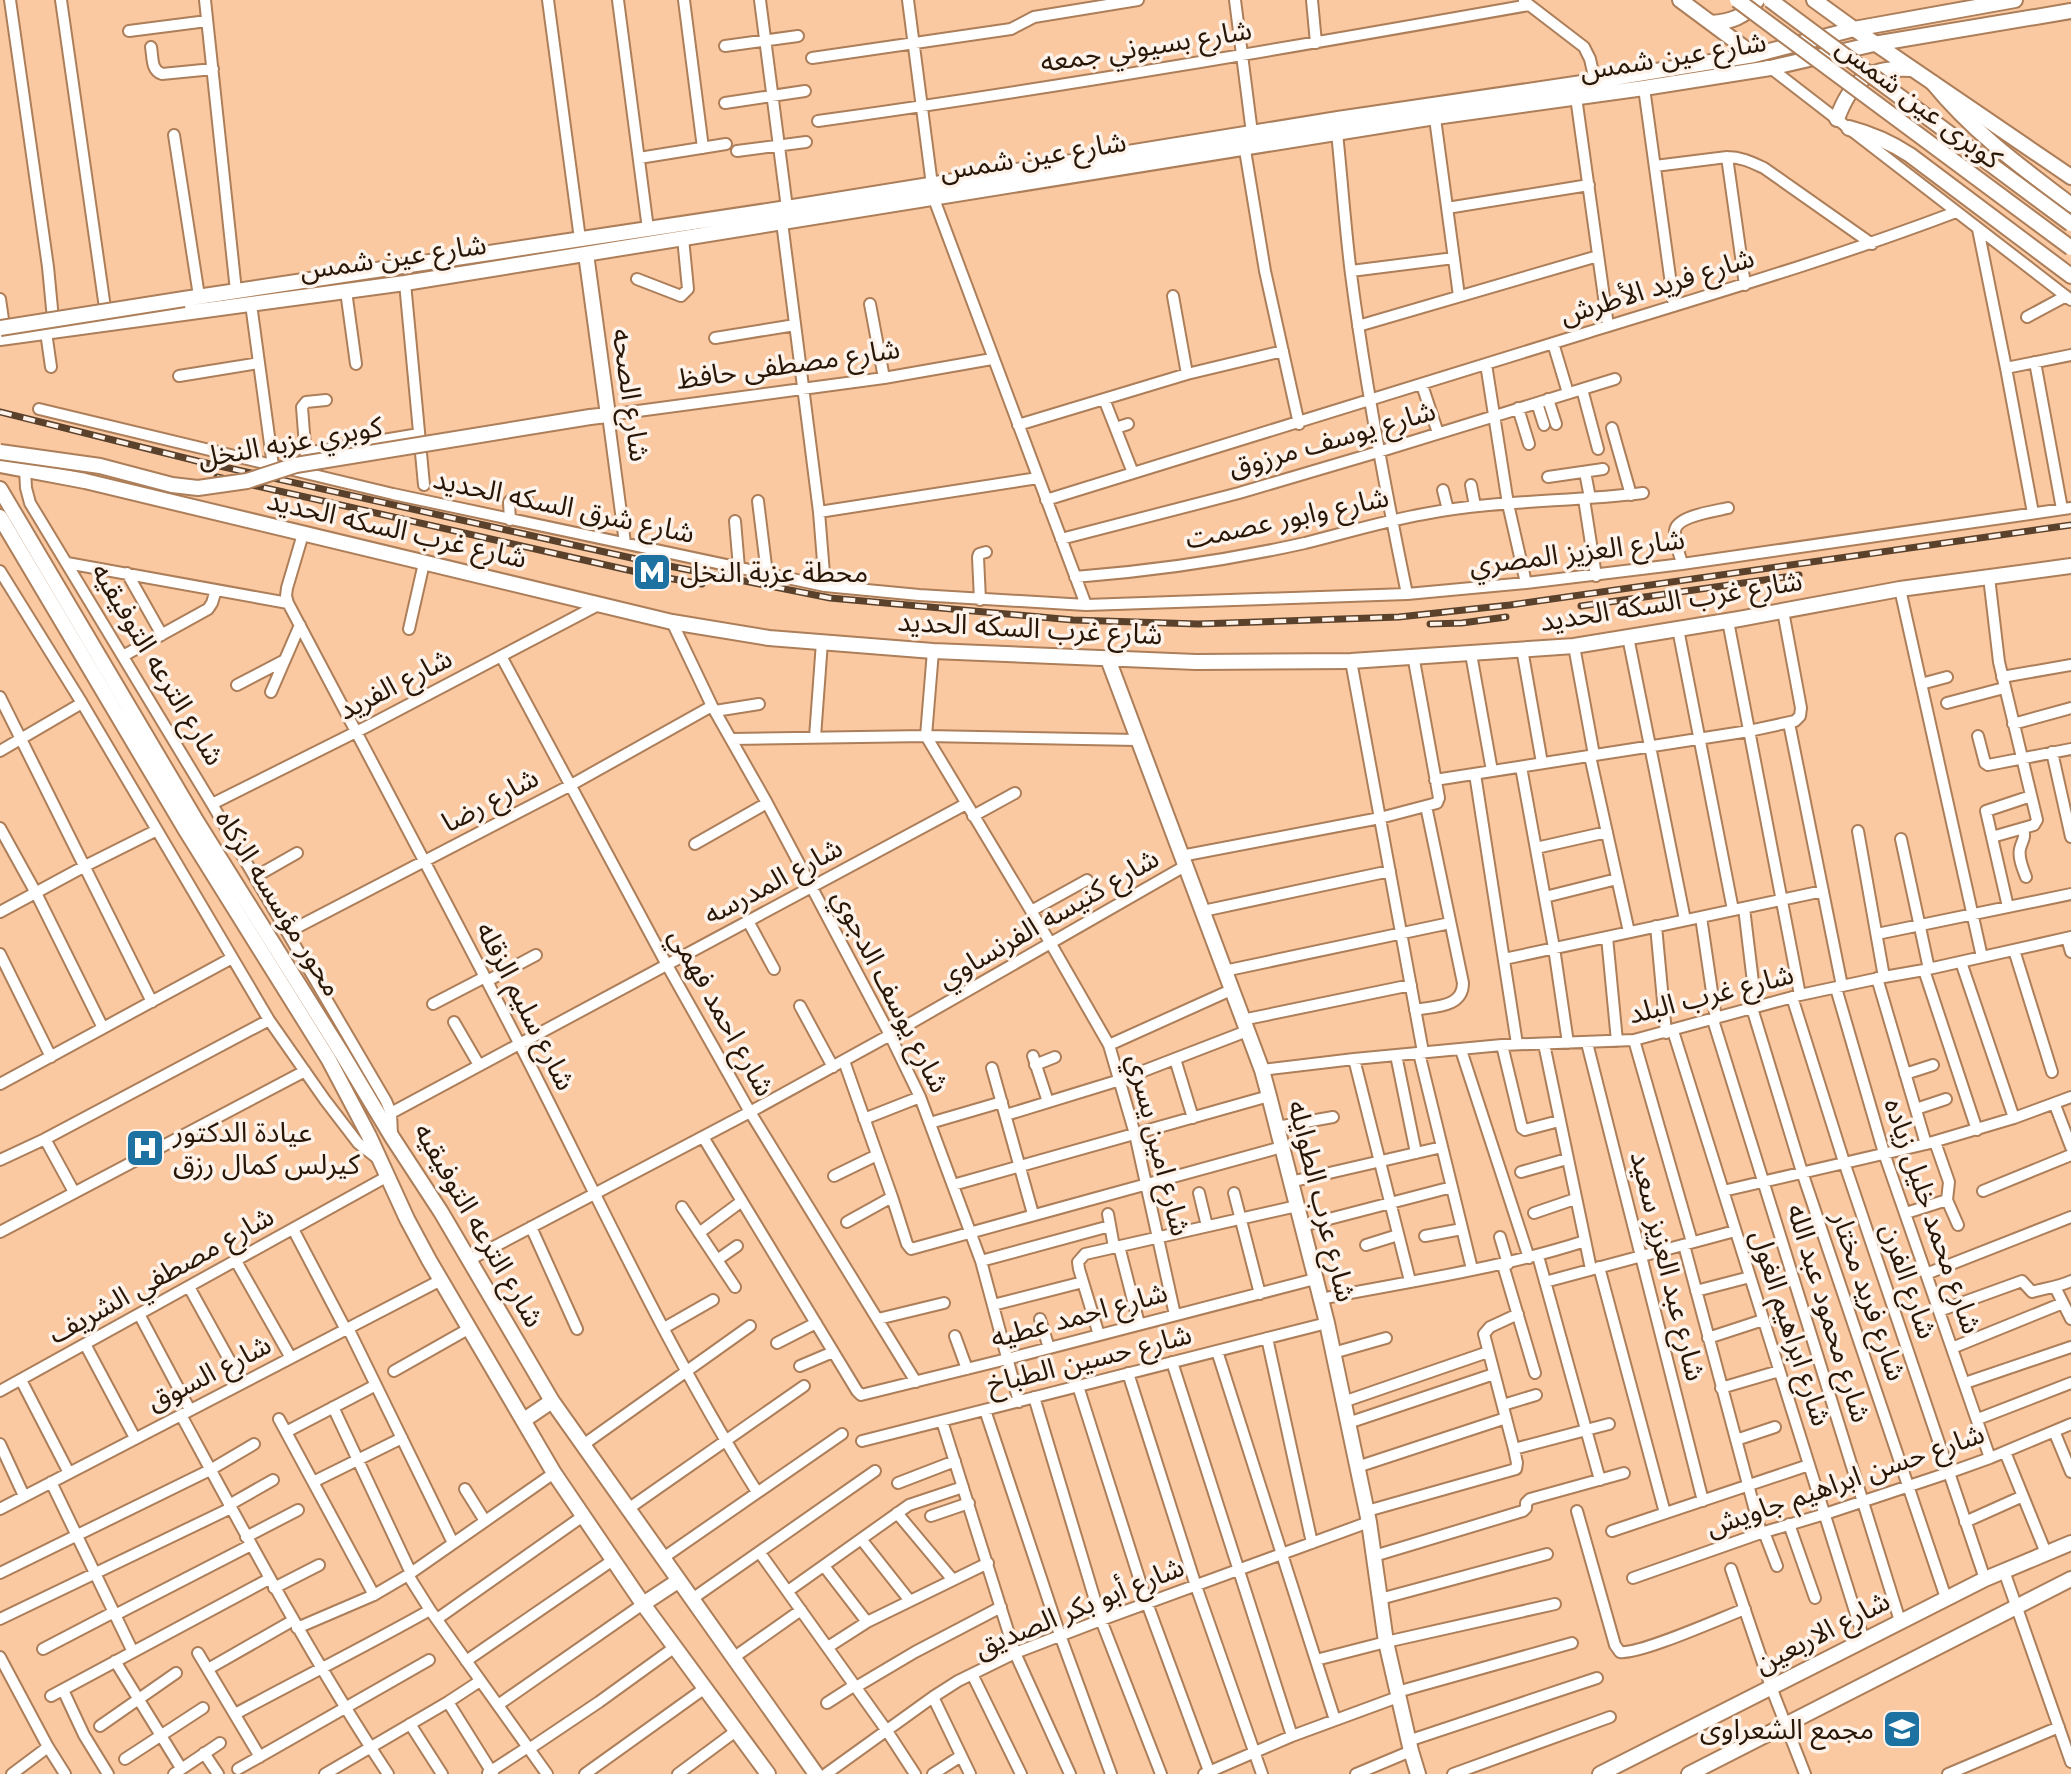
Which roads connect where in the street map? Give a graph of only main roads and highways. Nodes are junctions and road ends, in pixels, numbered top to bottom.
1 (1680, 0) edge
2 (1737, 0) edge
3 (1757, 0) edge
4 (1770, 0) edge
5 (1814, 0) edge
6 (2015, 0) edge
7 (2071, 11) edge
8 (1711, 23) junction
9 (1854, 29) junction
10 (1874, 44) junction
11 (1754, 55) junction
12 (1911, 69) junction
13 (1933, 83) junction
14 (1434, 111) junction
15 (1246, 138) junction
16 (2071, 177) edge
17 (2071, 205) edge
18 (784, 215) junction
19 (2071, 224) edge
20 (583, 246) junction
21 (2071, 248) edge
22 (2071, 276) edge
23 (49, 326) junction
24 (2, 334) edge
25 (608, 415) joint
26 (590, 417) joint
27 (0, 452) edge
28 (0, 465) edge
29 (0, 489) edge
30 (0, 517) edge
31 (2071, 566) edge
32 (1108, 659) junction
33 (392, 1137) joint
34 (382, 1161) joint
35 (552, 1401) junction
36 (524, 1420) junction
37 (2071, 1544) edge
38 (2071, 1579) edge
39 (678, 1581) junction
40 (643, 1604) junction
41 (1706, 1770) edge
42 (766, 1773) edge
43 (816, 1774) edge
44 (1418, 1774) edge
45 (1600, 1774) edge
46 (1689, 1774) edge

1 - 8 main road
2 - 21 main road, كوبرى عين شمس, bridge
3 - 8 main road
4 - 19 main road, كوبرى عين شمس, bridge
5 - 9 main road
6 - 9 main road, شارع عين شمس
7 - 10 main road, شارع عين شمس
8 - 11 main road
9 - 10 main road
9 - 11 main road, شارع عين شمس
10 - 12 main road
10 - 14 main road, شارع عين شمس
11 - 14 main road, شارع عين شمس
12 - 13 main road
12 - 22 main road
13 - 16 main road
13 - 17 main road
14 - 15 main road, شارع عين شمس
14 - 15 main road, شارع عين شمس
15 - 18 main road, شارع عين شمس
18 - 20 main road, شارع عين شمس
18 - 20 main road, شارع عين شمس
20 - 23 main road, شارع عين شمس, bridge
20 - 23 main road, شارع عين شمس
20 - 25 main road, شارع الصحه
23 - 24 main road, bridge
25 - 26 main road, شارع مصطفى حافظ
26 - 27 main road, كوبري عزبه النخل, bridge
28 - 32 main road, شارع غرب السكه الحديد
29 - 33 main road, محور مؤسسه الزكاه
30 - 34 main road, محور مؤسسه الزكاه
31 - 32 main road, شارع غرب السكه الحديد
32 - 44 main road, شارع عرب الطوايله
33 - 35 main road, شارع الترعه التوفيقيه
34 - 36 main road, شارع الترعه التوفيقيه
35 - 36 main road
35 - 39 main road, شارع الترعه التوفيقيه
36 - 40 main road, شارع الترعه التوفيقيه
37 - 45 main road, شارع الاربعين
38 - 41 main road
39 - 40 main road
39 - 43 main road, شارع الترعه التوفيقيه
40 - 42 main road, شارع الترعه التوفيقيه
41 - 46 main road

